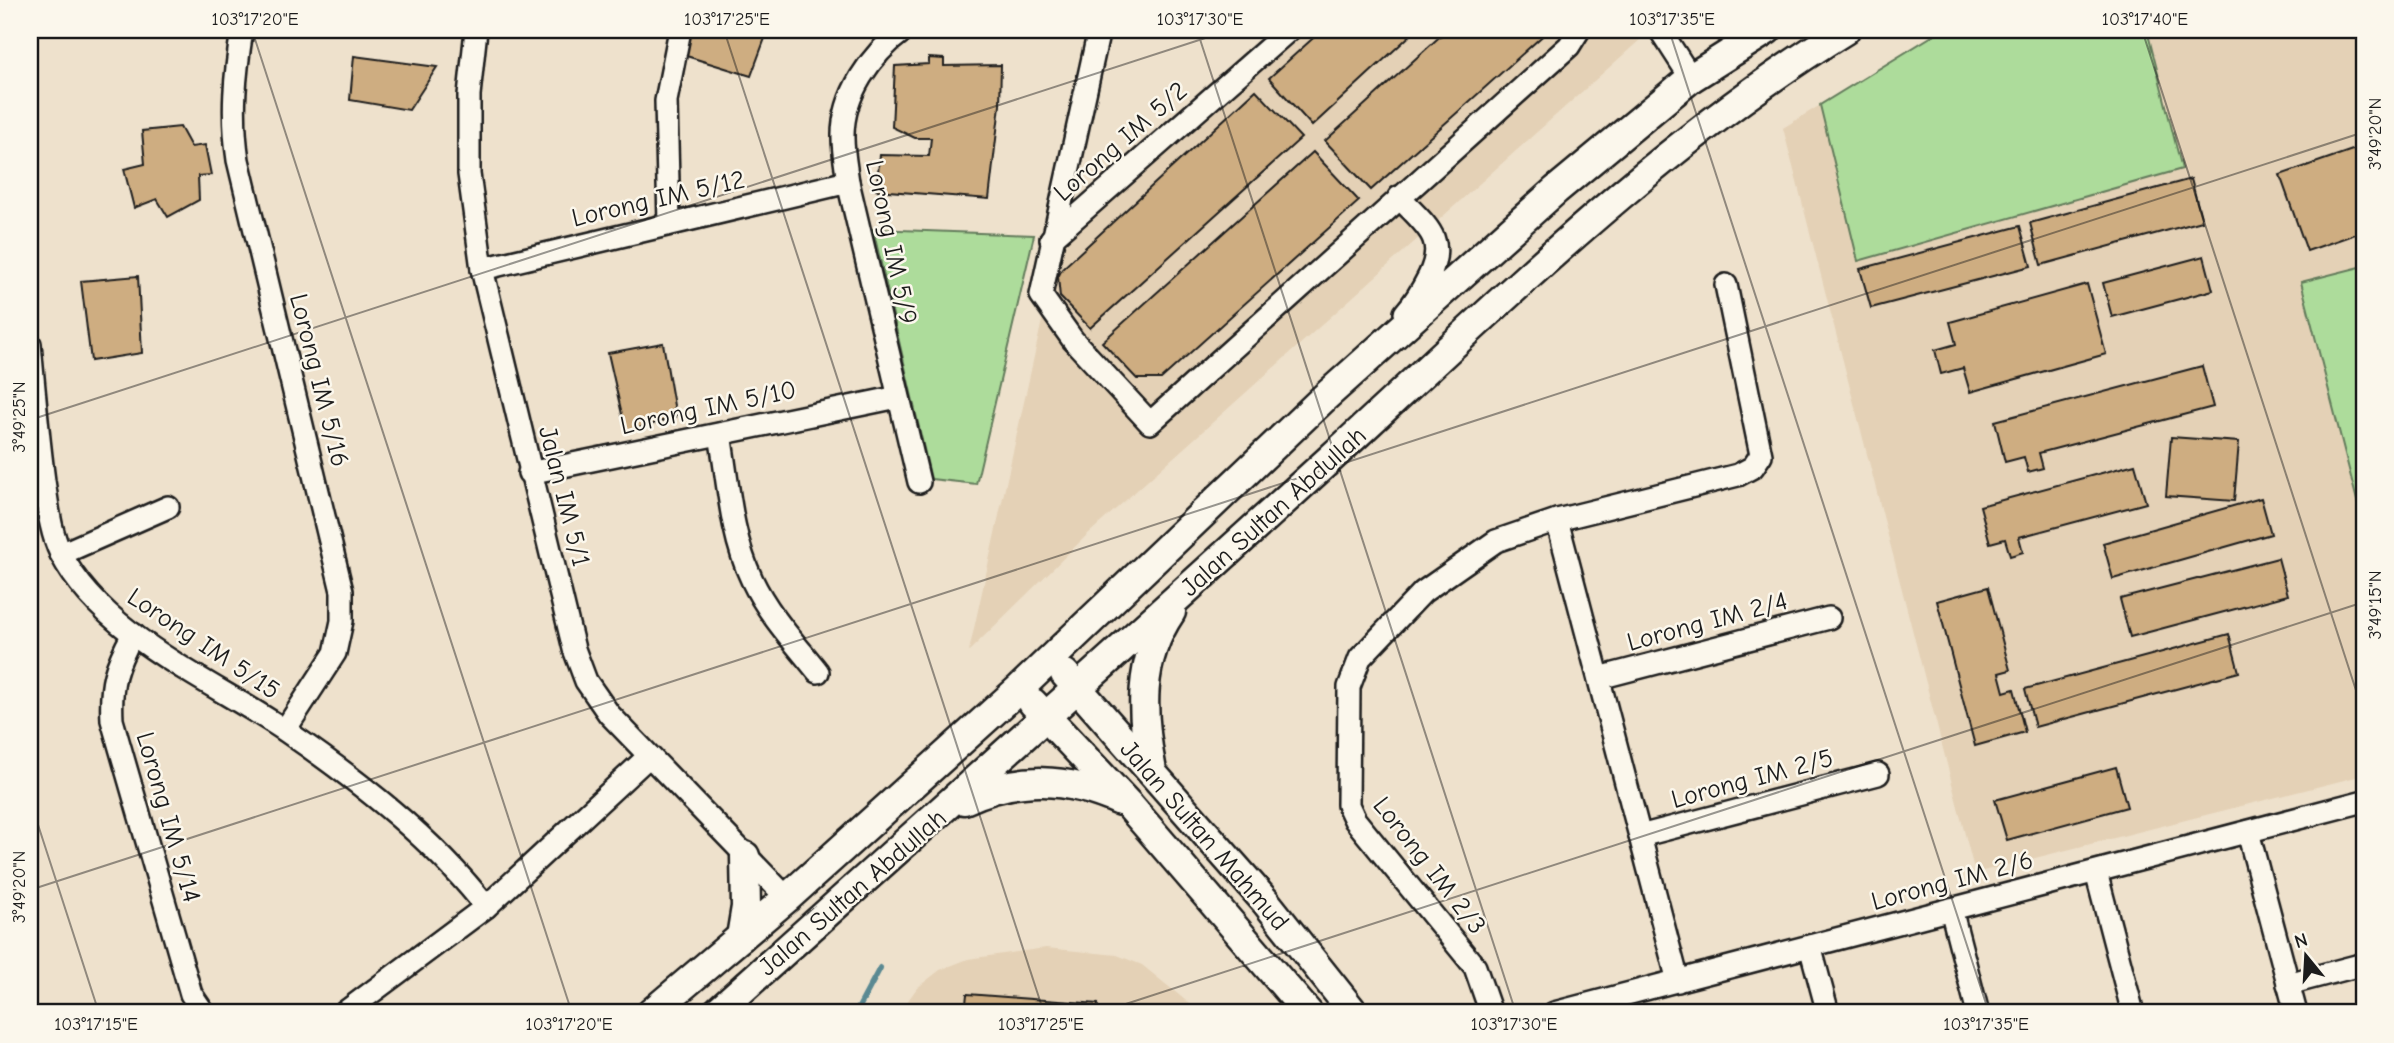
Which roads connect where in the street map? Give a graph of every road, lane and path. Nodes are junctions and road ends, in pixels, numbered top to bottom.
1 (242, 30) edge
2 (476, 30) edge
3 (680, 30) edge
4 (904, 30) edge
5 (1099, 30) edge
6 (1289, 30) edge
7 (1579, 30) edge
8 (1660, 30) edge
9 (1767, 30) edge
10 (1845, 30) edge
11 (1691, 78) junction
12 (848, 182) junction
13 (1399, 197) junction
14 (669, 225) junction
15 (1051, 239) junction
16 (482, 269) junction
17 (1726, 285) dead end
18 (30, 344) edge
19 (898, 397) junction
20 (1324, 398) junction
21 (720, 434) junction
22 (529, 473) junction
23 (919, 482) dead end
24 (168, 507) dead end
25 (1558, 520) junction
26 (61, 554) junction
27 (1184, 592) junction
28 (1829, 618) dead end
29 (133, 635) junction
30 (1052, 659) junction
31 (818, 672) dead end
32 (1599, 678) junction
33 (1076, 687) junction
34 (1020, 688) junction
35 (1044, 716) junction
36 (285, 730) junction
37 (648, 757) junction
38 (1152, 774) junction
39 (1878, 774) dead end
40 (2364, 801) edge
41 (1129, 805) junction
42 (951, 806) junction
43 (2248, 832) junction
44 (1640, 836) junction
45 (745, 856) junction
46 (2096, 872) junction
47 (787, 898) junction
48 (486, 907) junction
49 (1951, 909) junction
50 (741, 937) junction
51 (1810, 946) junction
52 (2364, 964) edge
53 (1678, 981) junction
54 (2288, 984) junction
55 (204, 1013) edge
56 (344, 1013) edge
57 (651, 1013) edge
58 (716, 1013) edge
59 (1308, 1013) edge
60 (1354, 1013) edge
61 (1491, 1013) edge
62 (1554, 1013) edge
63 (1828, 1013) edge
64 (1978, 1013) edge
65 (2133, 1013) edge
66 (2296, 1013) edge

1 - 36 street, Lorong IM 5/16
2 - 16 street, Jalan IM 5/1
3 - 14 street
4 - 12 street, Lorong IM 5/9
5 - 15 street
6 - 15 street, Lorong IM 5/2
7 - 13 street
8 - 11 street
9 - 11 main road, Jalan Sultan Abdullah
10 - 27 main road, Jalan Sultan Abdullah
11 - 20 main road, Jalan Sultan Abdullah
12 - 14 street, Lorong IM 5/12
12 - 19 street, Lorong IM 5/9
13 - 15 street
13 - 20 street
14 - 16 street, Lorong IM 5/12
16 - 22 street, Jalan IM 5/1
17 - 25 street, Lorong IM 2/3
18 - 26 street, Lorong IM 5/15
19 - 21 street, Lorong IM 5/10
19 - 23 street, Lorong IM 5/9
20 - 30 main road, Jalan Sultan Abdullah
21 - 22 street, Lorong IM 5/10
21 - 31 street
22 - 37 street, Jalan IM 5/1
24 - 26 street
25 - 32 street
25 - 61 street, Lorong IM 2/3
26 - 29 street, Lorong IM 5/15
27 - 33 main road, Jalan Sultan Abdullah
27 - 38 main road
28 - 32 street, Lorong IM 2/4
29 - 36 street, Lorong IM 5/15
29 - 55 street, Lorong IM 5/14
30 - 33 main road, Jalan Sultan Mahmud
30 - 34 main road, Jalan Sultan Abdullah
32 - 44 street
33 - 35 main road, Jalan Sultan Abdullah
33 - 38 main road, Jalan Sultan Mahmud
34 - 35 main road, Jalan Sultan Mahmud
34 - 47 main road, Jalan Sultan Abdullah
35 - 41 main road, Jalan Sultan Mahmud
35 - 42 main road, Jalan Sultan Abdullah
36 - 48 street, Lorong IM 5/15
37 - 45 street, Jalan IM 5/1
37 - 48 street
38 - 60 main road, Jalan Sultan Mahmud
39 - 44 street, Lorong IM 2/5
40 - 43 street, Lorong IM 2/6
41 - 42 main road
41 - 59 main road, Jalan Sultan Mahmud
42 - 58 main road, Jalan Sultan Abdullah
43 - 46 street, Lorong IM 2/6
43 - 54 street
44 - 53 street
45 - 47 street, Jalan IM 5/1
45 - 50 main road
46 - 49 street, Lorong IM 2/6
46 - 65 street
47 - 50 main road, Jalan Sultan Abdullah
48 - 56 street
49 - 51 street, Lorong IM 2/6
49 - 64 street
50 - 57 main road, Jalan Sultan Abdullah
51 - 53 street, Lorong IM 2/6
51 - 63 street
52 - 54 street
53 - 62 street, Lorong IM 2/6
54 - 66 street

